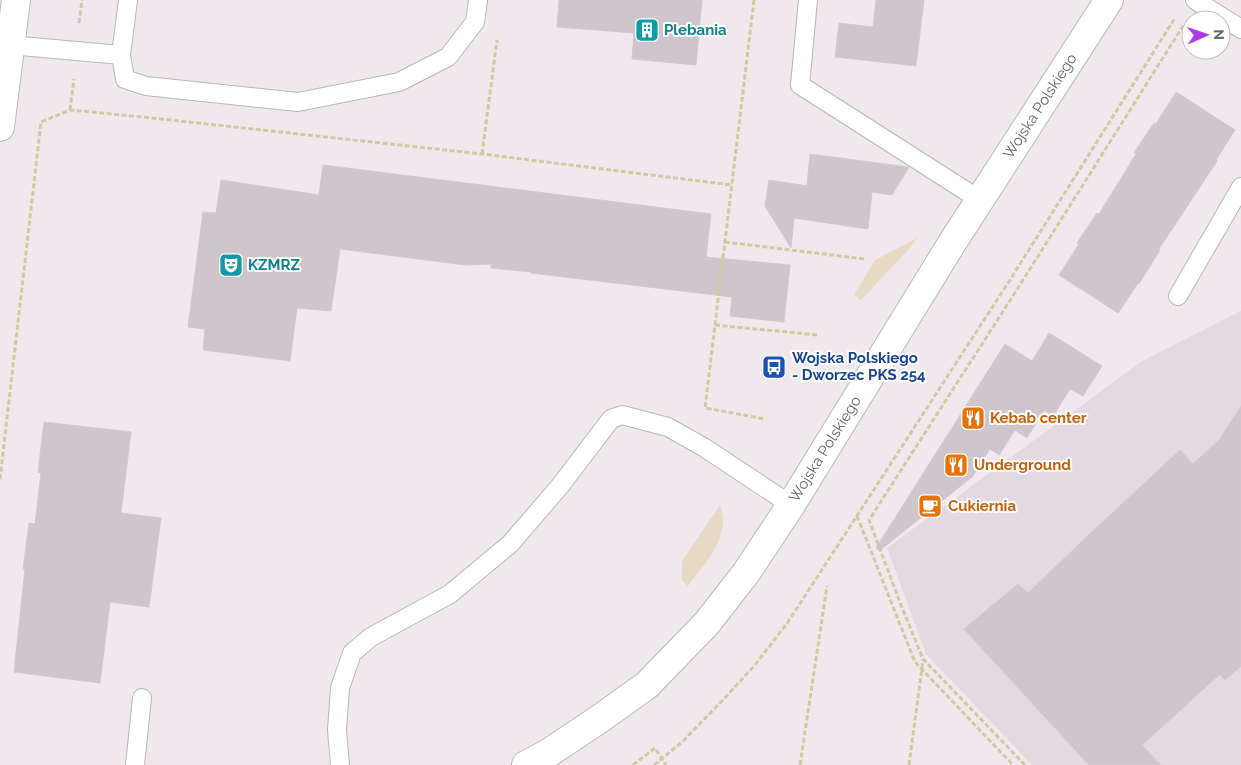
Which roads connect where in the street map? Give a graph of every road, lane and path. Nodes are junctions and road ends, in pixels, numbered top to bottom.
1 (16, 0) edge
2 (128, 0) edge
3 (478, 0) edge
4 (754, 0) edge
5 (808, 0) edge
6 (1109, 0) edge
7 (1196, 1) edge
8 (1177, 16) dead end
9 (1241, 29) edge
10 (497, 38) dead end
11 (10, 44) junction
12 (121, 55) junction
13 (0, 127) edge
14 (482, 154) junction
15 (732, 185) junction
16 (1241, 186) edge
17 (980, 200) junction
18 (725, 242) junction
19 (865, 259) dead end
20 (1178, 296) dead end
21 (715, 325) junction
22 (817, 335) dead end
23 (765, 419) dead end
24 (0, 479) edge
25 (791, 506) junction
26 (857, 516) junction
27 (827, 586) dead end
28 (923, 659) junction
29 (922, 668) junction
30 (142, 698) dead end
31 (662, 759) junction
32 (135, 765) edge
33 (340, 765) edge
34 (526, 765) edge
35 (633, 765) edge
36 (654, 765) edge
37 (666, 765) edge
38 (800, 765) edge
39 (910, 765) edge
40 (1013, 765) edge
41 (1025, 765) edge

1 - 11 street
2 - 12 lane
3 - 12 lane
4 - 15 path
5 - 17 lane
6 - 17 street, Wojska Polskiego
7 - 9 lane
7 - 28 path
8 - 26 path
10 - 14 path
11 - 12 lane
11 - 13 street
14 - 15 path
14 - 24 path
15 - 18 path
16 - 20 lane
17 - 25 street, Wojska Polskiego
18 - 19 path
18 - 21 path
21 - 22 path
21 - 23 path
25 - 33 lane
25 - 34 street, Wojska Polskiego
26 - 29 path
26 - 31 path
27 - 38 path
28 - 29 path
28 - 41 path
29 - 39 path
29 - 40 path
30 - 32 lane
31 - 35 path
31 - 36 path
31 - 37 path

